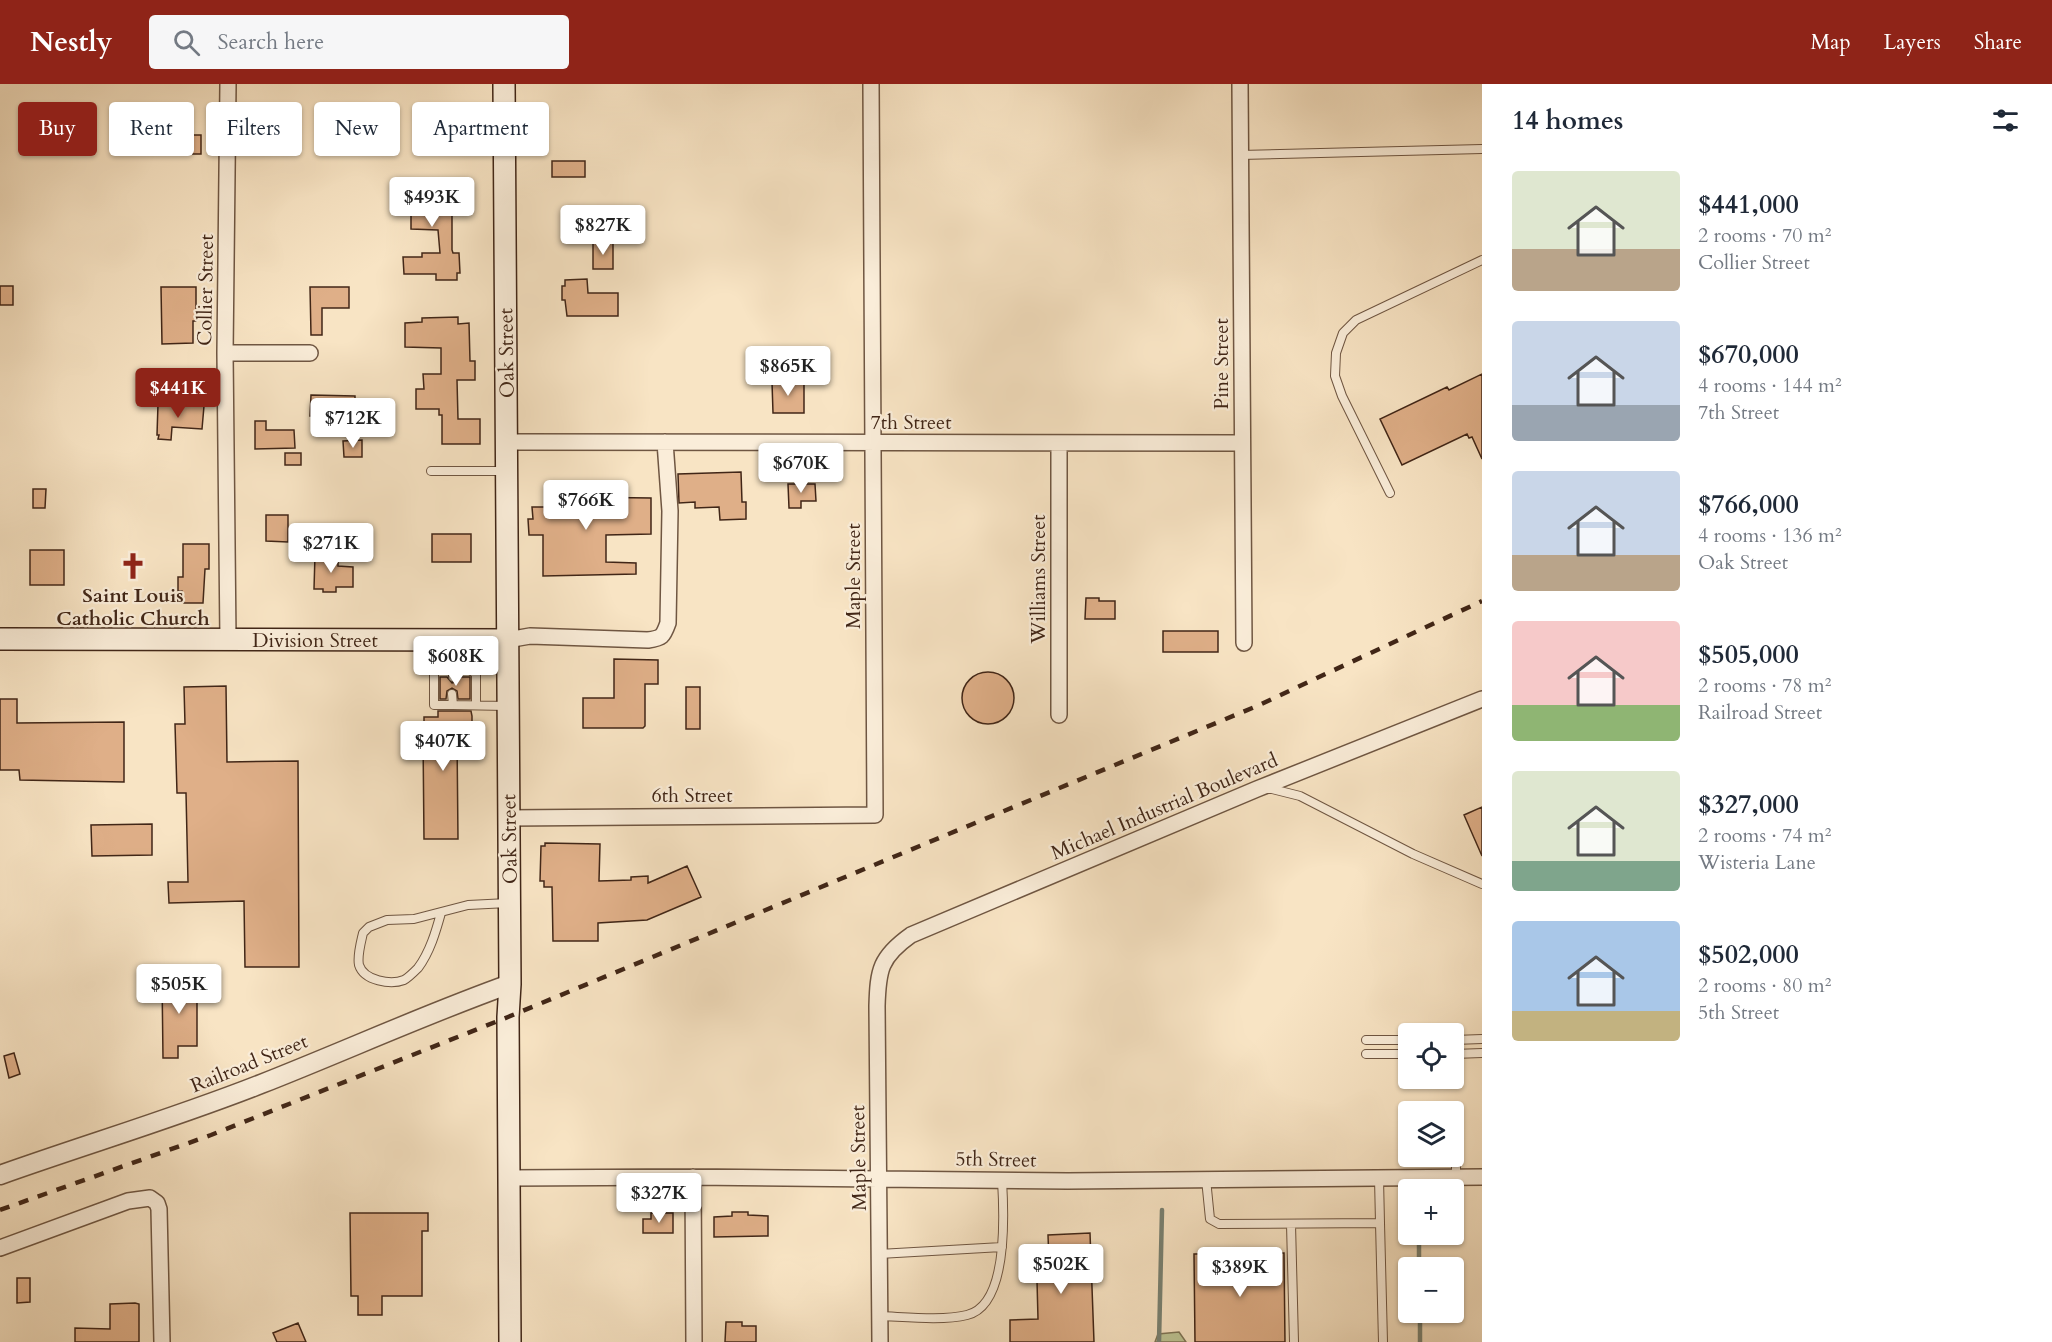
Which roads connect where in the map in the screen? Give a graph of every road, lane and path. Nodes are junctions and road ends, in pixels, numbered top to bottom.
1 (228, 84) edge
2 (504, 84) edge
3 (871, 84) edge
4 (1240, 84) edge
5 (1482, 149) edge
6 (1240, 155) junction
7 (1482, 260) edge
8 (225, 353) junction
9 (310, 353) dead end
10 (507, 442) junction
11 (665, 442) junction
12 (873, 443) junction
13 (1059, 443) junction
14 (1242, 443) junction
15 (431, 471) dead end
16 (507, 471) junction
17 (1390, 493) dead end
18 (0, 639) edge
19 (228, 640) junction
20 (453, 640) junction
21 (507, 640) junction
22 (1244, 643) dead end
23 (453, 668) junction
24 (453, 677) dead end
25 (452, 694) dead end
26 (1482, 699) edge
27 (453, 705) junction
28 (476, 705) junction
29 (507, 706) junction
30 (1059, 715) dead end
31 (1257, 789) junction
32 (875, 815) joint
33 (508, 818) junction
34 (1482, 884) edge
35 (509, 903) junction
36 (441, 913) junction
37 (879, 975) joint
38 (510, 984) junction
39 (1482, 1039) edge
40 (1366, 1040) dead end
41 (1398, 1040) edge
42 (1464, 1040) edge
43 (1482, 1053) edge
44 (1366, 1054) dead end
45 (1398, 1054) edge
46 (1464, 1054) edge
47 (1456, 1167) edge
48 (0, 1174) edge
49 (693, 1177) junction
50 (1482, 1177) edge
51 (510, 1178) junction
52 (879, 1178) junction
53 (1379, 1178) junction
54 (1456, 1178) junction
55 (1206, 1179) junction
56 (1002, 1180) junction
57 (1380, 1223) junction
58 (1291, 1224) junction
59 (1002, 1247) junction
60 (0, 1248) edge
61 (879, 1254) junction
62 (880, 1316) junction
63 (162, 1342) edge
64 (510, 1342) edge
65 (694, 1342) edge
66 (880, 1342) edge
67 (1294, 1342) edge
68 (1383, 1342) edge

1 - 8 street, Collier Street
2 - 10 main road, Oak Street
3 - 12 street, Maple Street
4 - 6 street, Pine Street
5 - 6 lane
6 - 14 street, Pine Street
7 - 17 lane
8 - 9 street
8 - 19 street, Collier Street
10 - 11 street, 7th Street
10 - 16 main road, Oak Street
11 - 12 street, 7th Street
11 - 21 street, Division Street
12 - 13 street, 7th Street
12 - 32 street, Maple Street
13 - 14 street, 7th Street
13 - 30 street, Williams Street
14 - 22 street, Pine Street
15 - 16 lane
16 - 21 main road, Oak Street
18 - 19 main road, Division Street
19 - 20 main road, Division Street
20 - 21 main road, Division Street
20 - 23 lane
21 - 29 main road, Oak Street
23 - 24 lane
23 - 27 lane
23 - 28 lane
25 - 27 lane
26 - 31 street, Michael Industrial Boulevard
27 - 28 lane
28 - 29 lane
29 - 33 main road, Oak Street
31 - 34 lane
31 - 37 street, Michael Industrial Boulevard
32 - 33 street, 6th Street
33 - 35 main road, Oak Street
35 - 36 lane
35 - 38 main road, Oak Street
36 - 36 lane
37 - 52 street, Maple Street
38 - 48 street, Railroad Street
38 - 51 main road, Oak Street
39 - 42 lane
40 - 41 lane
43 - 46 lane
44 - 45 lane
47 - 54 lane
49 - 51 street, 5th Street
49 - 52 street, 5th Street
49 - 65 street
50 - 54 street, 5th Street
51 - 64 main road, Oak Street
52 - 56 street, 5th Street
52 - 61 street, Maple Street
53 - 54 street, 5th Street
53 - 55 street, 5th Street
53 - 57 lane
55 - 56 street, 5th Street
55 - 58 lane
56 - 59 lane
57 - 58 lane
57 - 68 lane
58 - 67 lane
59 - 61 lane
59 - 62 lane
60 - 63 street
61 - 62 street, Maple Street
62 - 66 street, Maple Street

